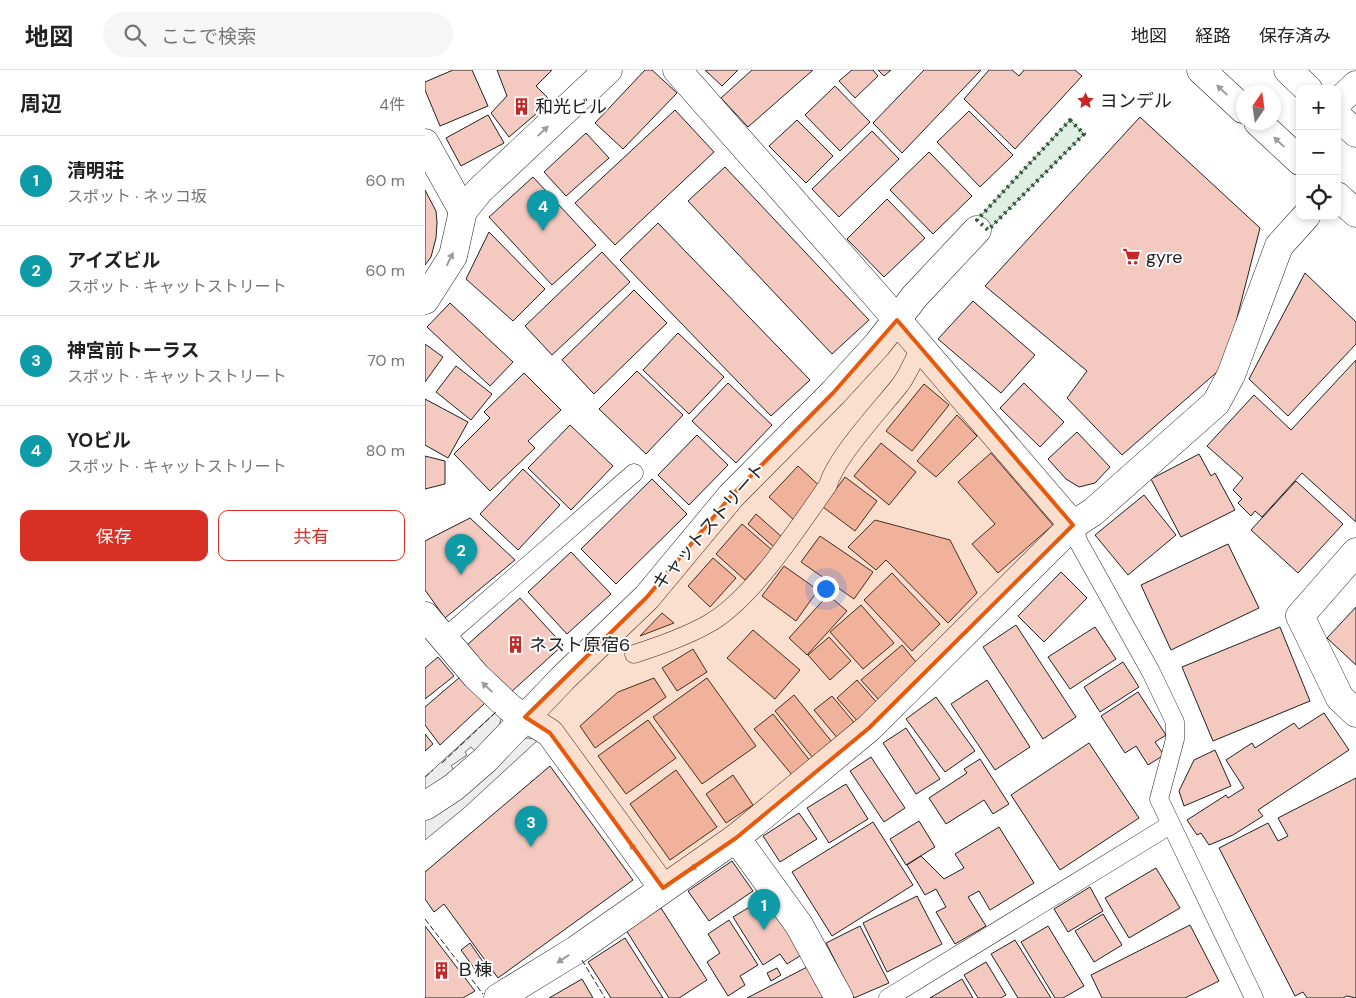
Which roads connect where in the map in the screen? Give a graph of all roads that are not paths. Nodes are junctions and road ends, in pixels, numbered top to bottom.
1 (608, 70) edge
2 (677, 70) edge
3 (1201, 70) edge
4 (1288, 70) edge
5 (1356, 84) edge
6 (1304, 85) edge
7 (1341, 98) edge
8 (1236, 102) edge
9 (1341, 120) edge
10 (1267, 130) edge
11 (1356, 133) edge
12 (425, 143) edge
13 (1296, 157) edge
14 (1341, 200) edge
15 (463, 211) junction
16 (1356, 213) edge
17 (1302, 220) edge
18 (977, 230) dead end
19 (425, 300) edge
20 (897, 320) junction
21 (920, 347) junction
22 (634, 472) dead end
23 (1073, 525) junction
24 (1356, 552) edge
25 (425, 616) edge
26 (443, 639) junction
27 (634, 654) dead end
28 (1356, 713) edge
29 (525, 717) junction
30 (425, 806) edge
31 (1170, 825) junction
32 (736, 838) junction
33 (663, 888) junction
34 (498, 998) edge
35 (839, 998) edge
36 (888, 998) edge
37 (1254, 998) edge

15 -> 1 street
2 - 20 street
8 -> 3 street
4 - 6 street
5 - 7 street
9 - 11 street
13 -> 10 street
12 - 15 street
14 - 16 street
19 -> 15 street
17 - 23 street
18 - 20 street, キャットストリート
20 - 21 street
20 - 29 street, キャットストリート
21 - 23 street
21 - 27 lane
22 - 26 lane
23 - 31 lane
23 - 32 street
24 - 28 street
25 - 26 street
29 -> 26 street
29 - 30 street, キャットストリート
33 -> 29 street
31 - 36 lane
31 - 37 lane
32 -> 33 street
32 - 35 street
33 -> 34 street

